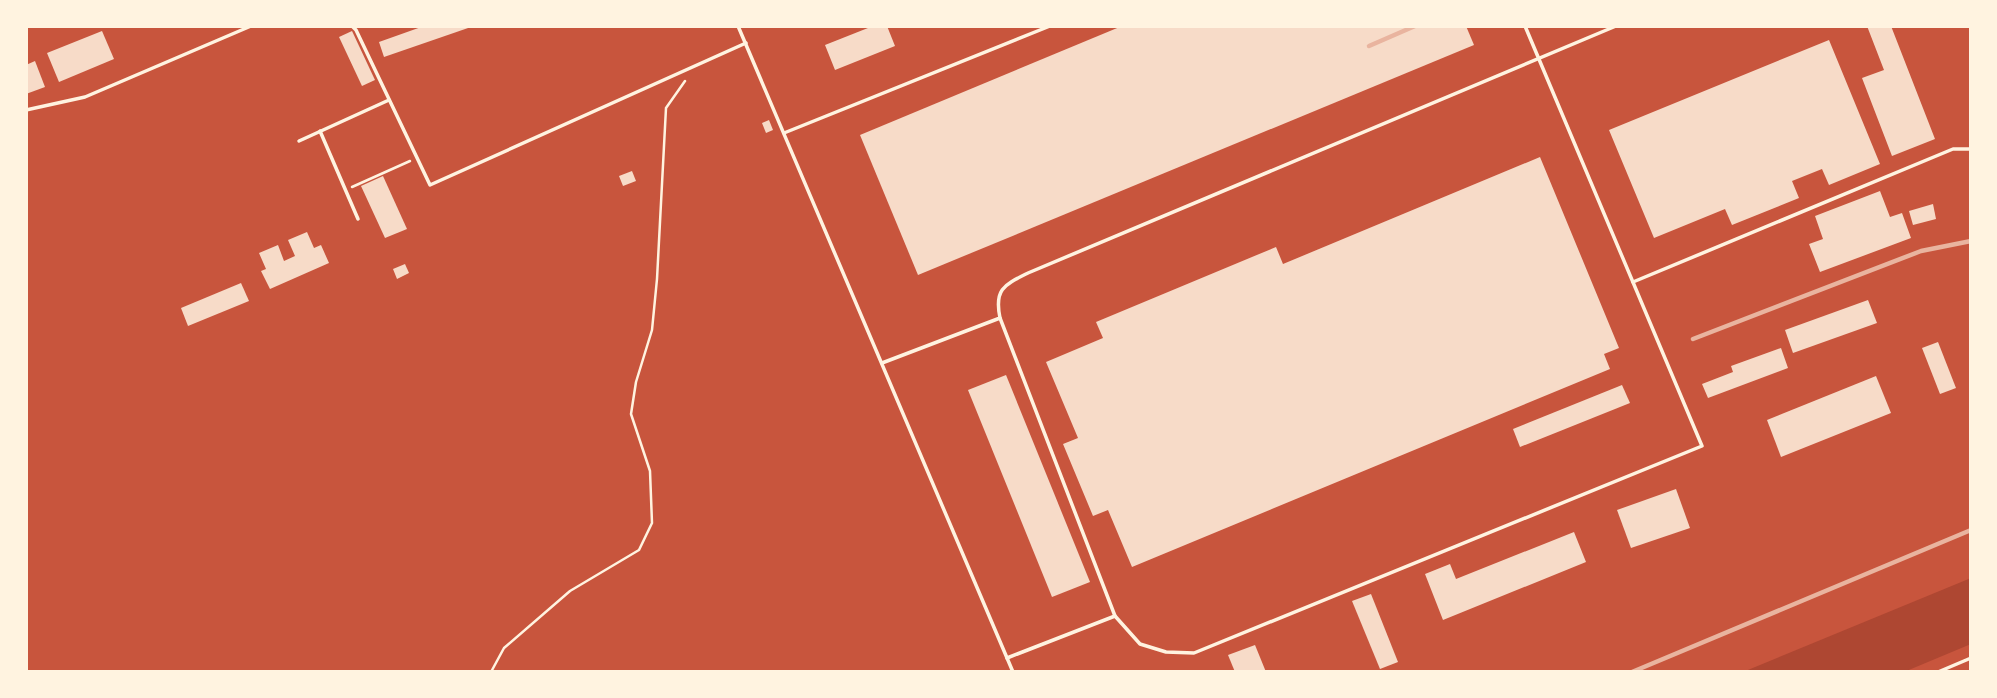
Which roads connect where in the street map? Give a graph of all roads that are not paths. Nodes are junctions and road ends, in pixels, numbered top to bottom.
1 (251, 26) edge
2 (352, 26) edge
3 (738, 26) edge
4 (1050, 26) edge
5 (1525, 26) edge
6 (1616, 26) edge
7 (746, 43) junction
8 (1539, 59) junction
9 (389, 100) junction
10 (26, 110) edge
11 (320, 131) junction
12 (784, 133) junction
13 (299, 141) dead end
14 (1971, 149) edge
15 (358, 219) dead end
16 (1633, 282) junction
17 (1000, 318) junction
18 (882, 363) junction
19 (1115, 616) junction
20 (1007, 658) junction
21 (1971, 658) edge
22 (1013, 672) edge
23 (1938, 672) edge

1 - 10 lane
2 - 9 lane
3 - 7 lane
4 - 12 lane
5 - 8 lane
6 - 8 lane
7 - 9 lane
7 - 12 lane
8 - 16 lane
8 - 17 lane
9 - 11 lane
11 - 13 lane
11 - 15 lane
12 - 18 lane
14 - 16 lane
16 - 19 lane
17 - 18 lane
17 - 19 lane
18 - 20 lane
19 - 20 lane
20 - 22 lane
21 - 23 lane

